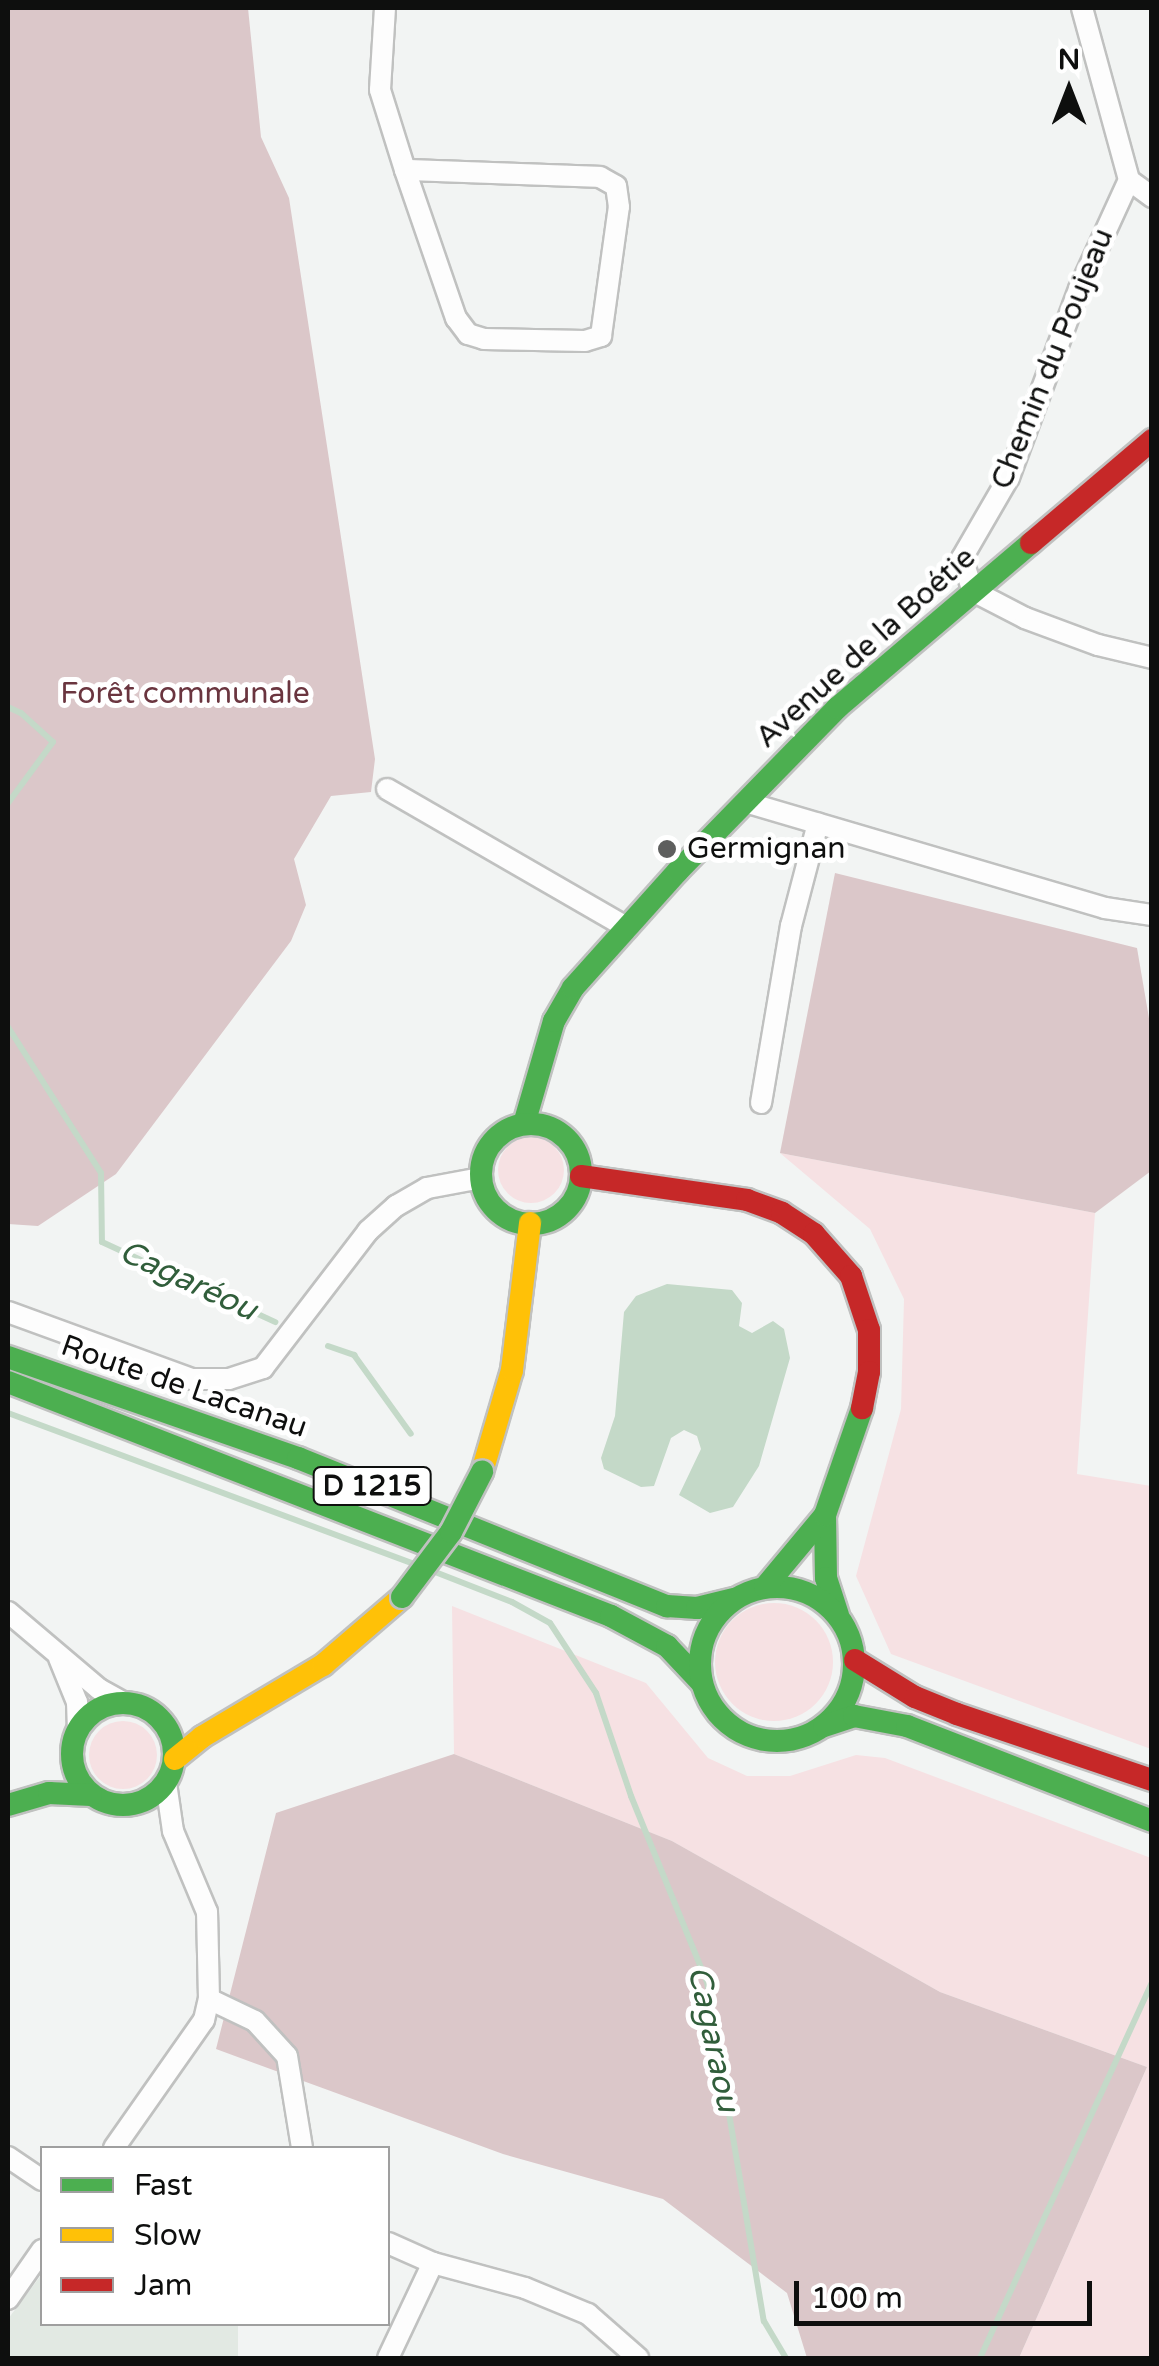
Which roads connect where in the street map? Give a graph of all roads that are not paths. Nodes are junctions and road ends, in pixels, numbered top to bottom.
1 (385, 8) edge
2 (1082, 8) edge
3 (405, 170) junction
4 (1129, 180) junction
5 (1152, 197) edge
6 (1152, 440) edge
7 (973, 592) junction
8 (1152, 658) edge
9 (388, 789) dead end
10 (745, 802) junction
11 (818, 823) junction
12 (1152, 915) edge
13 (628, 928) junction
14 (760, 1103) dead end
15 (524, 1124) junction
16 (581, 1176) junction
17 (481, 1178) junction
18 (530, 1224) junction
19 (8, 1312) edge
20 (8, 1357) edge
21 (8, 1382) edge
22 (825, 1515) junction
23 (765, 1588) junction
24 (734, 1599) junction
25 (8, 1612) edge
26 (838, 1615) junction
27 (46, 1641) junction
28 (855, 1660) junction
29 (701, 1682) junction
30 (124, 1703) junction
31 (246, 1708) junction
32 (158, 1716) junction
33 (824, 1726) junction
34 (75, 1738) junction
35 (174, 1758) junction
36 (1152, 1780) edge
37 (166, 1784) junction
38 (91, 1795) junction
39 (8, 1802) edge
40 (1152, 1820) edge
41 (209, 1999) junction
42 (115, 2146) edge
43 (302, 2146) edge
44 (8, 2157) edge
45 (40, 2179) edge
46 (390, 2244) edge
47 (40, 2253) edge
48 (433, 2263) junction
49 (8, 2299) edge
50 (388, 2358) edge
51 (638, 2358) edge

1 - 3 street
2 - 4 street
3 - 3 street
4 - 5 street
4 - 7 street, Chemin du Poujeau
6 - 7 main road, Avenue de la Boétie
7 - 8 street
7 - 10 main road, Avenue de la Boétie
9 - 13 street
10 - 11 street
10 - 13 main road, Avenue de la Boétie
11 - 12 street
11 - 14 street
13 - 15 main road, Avenue de la Boétie
15 - 16 main road
15 - 17 main road
16 - 18 main road
16 - 22 main road
17 - 18 main road
17 - 19 street
18 - 31 main road, bridge
20 - 24 main road, Route de Lacanau / D 1215
21 - 29 main road, Route de Lacanau / D 1215
22 - 23 main road
22 - 26 main road
23 - 24 main road
23 - 26 main road
24 - 29 main road
25 - 27 street
26 - 28 main road
27 - 30 street
27 - 34 street
28 - 33 main road
28 - 36 main road
29 - 33 main road
30 - 32 main road
30 - 34 main road
31 - 32 main road
31 - 35 main road
32 - 35 main road
33 - 40 main road
34 - 38 main road
34 - 39 main road
35 - 37 main road
37 - 38 main road
37 - 41 street
38 - 39 main road
41 - 42 street
41 - 43 street
44 - 45 street
46 - 48 street
47 - 49 street
48 - 50 street
48 - 51 street

